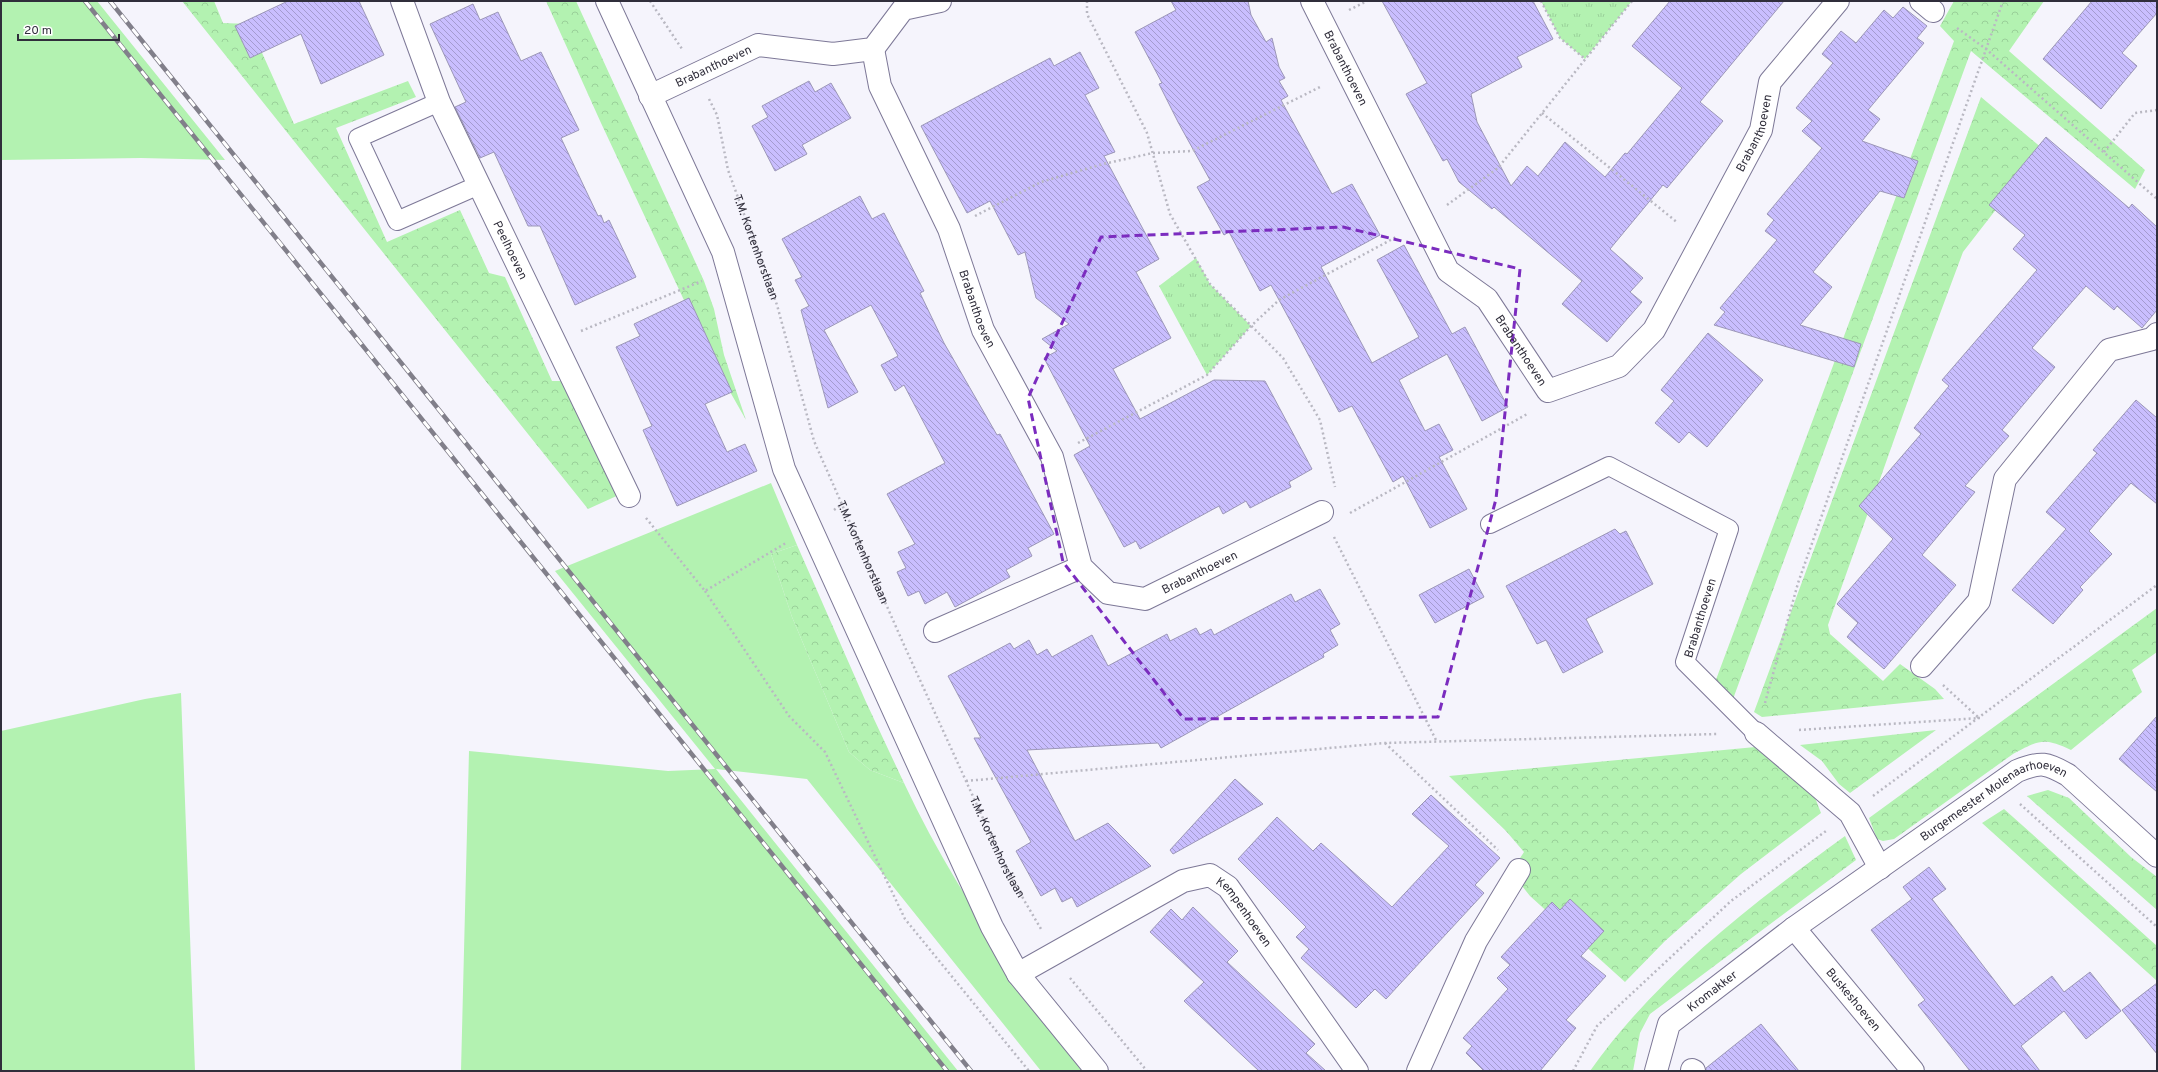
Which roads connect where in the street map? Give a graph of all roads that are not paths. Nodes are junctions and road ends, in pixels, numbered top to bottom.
1 (402, 1) edge
2 (607, 1) edge
3 (940, 1) edge
4 (1312, 1) edge
5 (1838, 1) edge
6 (873, 49) junction
7 (650, 96) junction
8 (439, 102) junction
9 (479, 185) junction
10 (2157, 334) edge
11 (628, 496) road end
12 (1322, 512) road end
13 (1490, 524) dead end
14 (1081, 567) junction
15 (935, 631) dead end
16 (1922, 666) road end
17 (1756, 733) joint
18 (2157, 856) edge
19 (1880, 868) junction
20 (1519, 870) road end
21 (1794, 928) junction
22 (1018, 974) junction
23 (1097, 1071) edge
24 (1357, 1071) edge
25 (1418, 1071) edge
26 (1656, 1071) edge
27 (1913, 1071) edge

1 - 8 street, Peelhoeven
2 - 7 street
3 - 6 street
4 - 5 street, Brabanthoeven
6 - 7 street, Brabanthoeven
6 - 14 street, Brabanthoeven
7 - 22 street
8 - 9 street, Peelhoeven
8 - 9 lane
9 - 11 street, Peelhoeven
10 - 16 street
12 - 14 street, Brabanthoeven
13 - 17 lane, Brabanthoeven
14 - 15 street
17 - 19 street
18 - 19 street, Burgemeester Molenaarhoeven
19 - 21 street, Burgemeester Molenaarhoeven
20 - 25 street
21 - 26 street, Kromakker
21 - 27 street, Buskeshoeven
22 - 23 street
22 - 24 street, Kempenhoeven

